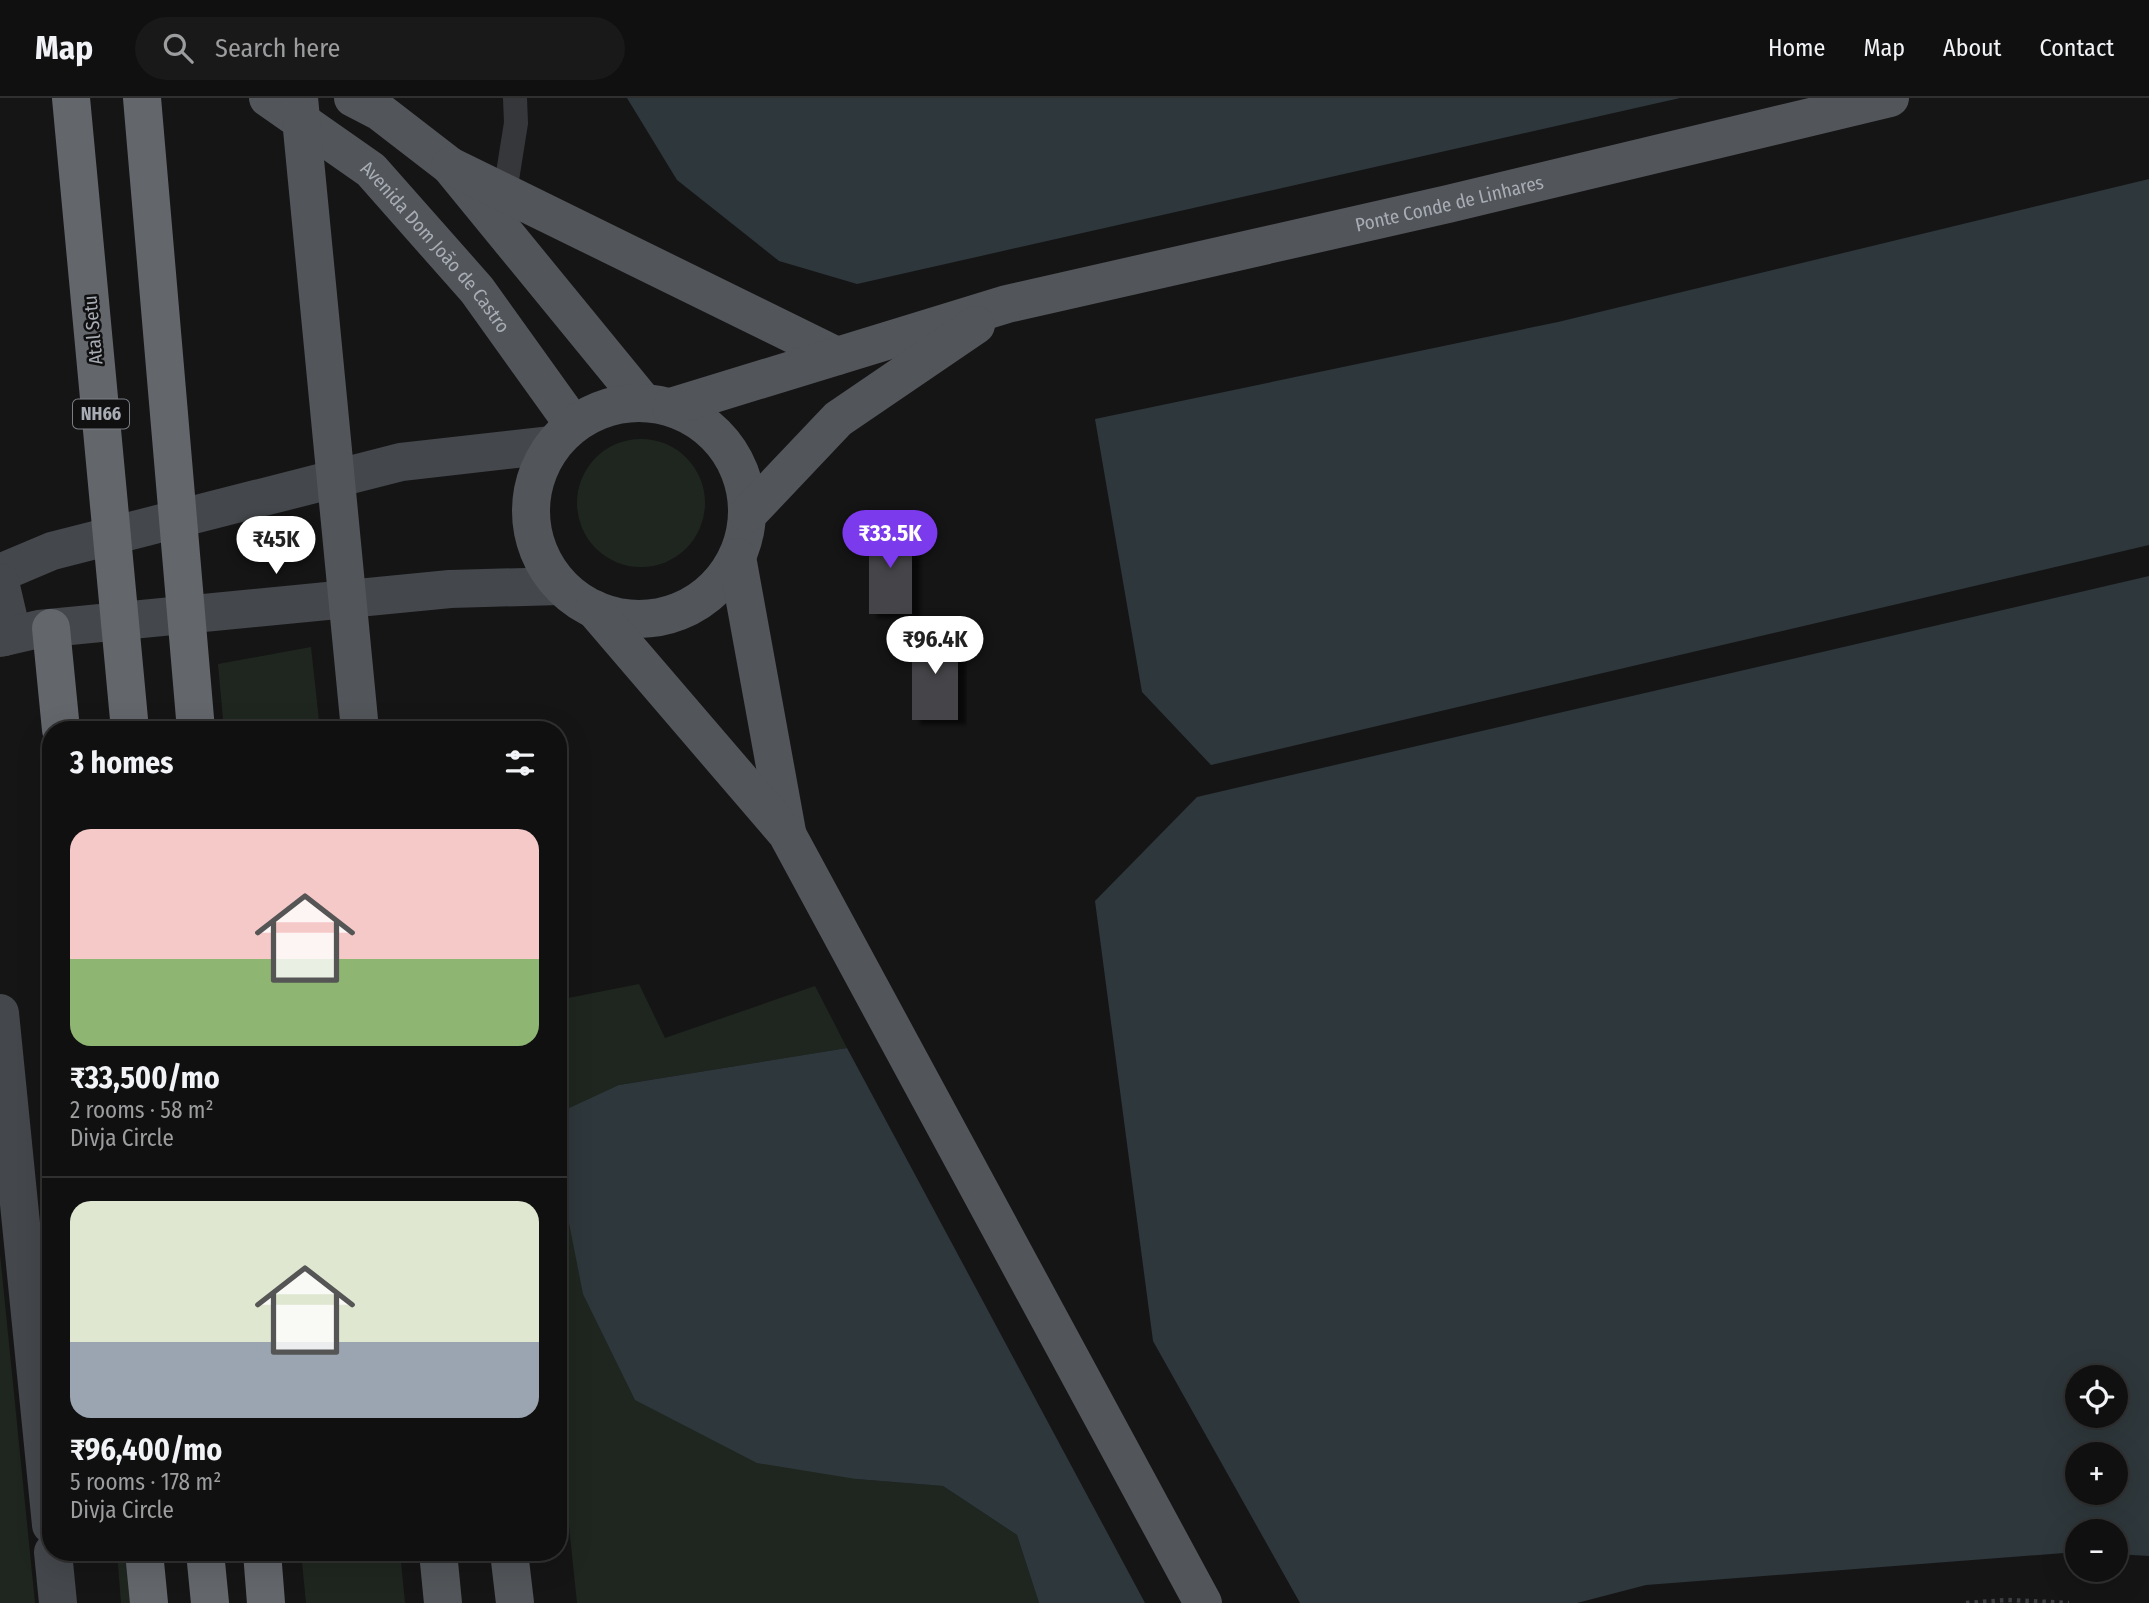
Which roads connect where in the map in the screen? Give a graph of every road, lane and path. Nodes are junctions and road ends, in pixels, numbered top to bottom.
1 (71, 98) edge
2 (142, 98) edge
3 (268, 98) edge
4 (299, 98) edge
5 (515, 98) edge
6 (1891, 98) edge
7 (368, 102) edge
8 (450, 166) junction
9 (505, 192) junction
10 (1007, 304) junction
11 (837, 356) junction
12 (658, 405) junction
13 (563, 435) junction
14 (748, 514) junction
15 (737, 557) junction
16 (0, 573) edge
17 (0, 582) edge
18 (561, 586) junction
19 (594, 610) junction
20 (51, 628) junction
21 (2, 637) edge
22 (60, 721) edge
23 (129, 721) edge
24 (195, 721) edge
25 (359, 721) edge
26 (787, 834) junction
27 (0, 1013) edge
28 (42, 1435) edge
29 (54, 1561) edge
30 (145, 1561) edge
31 (206, 1561) edge
32 (263, 1561) edge
33 (439, 1561) edge
34 (510, 1561) edge
35 (58, 1603) edge
36 (149, 1603) edge
37 (209, 1603) edge
38 (266, 1603) edge
39 (443, 1603) edge
40 (515, 1603) edge
41 (1203, 1603) edge
42 (1966, 1603) edge
43 (2068, 1603) edge

1 - 23 highway, Atal Setu / NH66, bridge
2 - 24 highway, bridge
3 - 13 main road, Avenida Dom João de Castro
4 - 25 main road, bridge
5 - 9 lane
6 - 10 main road, Ponte Conde de Linhares
7 - 8 main road
8 - 9 main road
8 - 12 main road
9 - 11 main road
10 - 11 main road, Ponte Conde de Linhares
10 - 14 main road
11 - 12 main road, Ponte Conde de Linhares
12 - 13 main road
12 - 14 main road
13 - 16 main road
13 - 18 main road
14 - 15 main road
15 - 19 main road
15 - 26 main road
17 - 21 main road
18 - 19 main road
18 - 20 main road
19 - 26 main road
20 - 21 main road
20 - 22 highway
26 - 41 main road
27 - 28 main road
29 - 35 main road
30 - 36 highway
31 - 37 highway
32 - 38 highway
33 - 39 main road
34 - 40 main road
42 - 43 path

